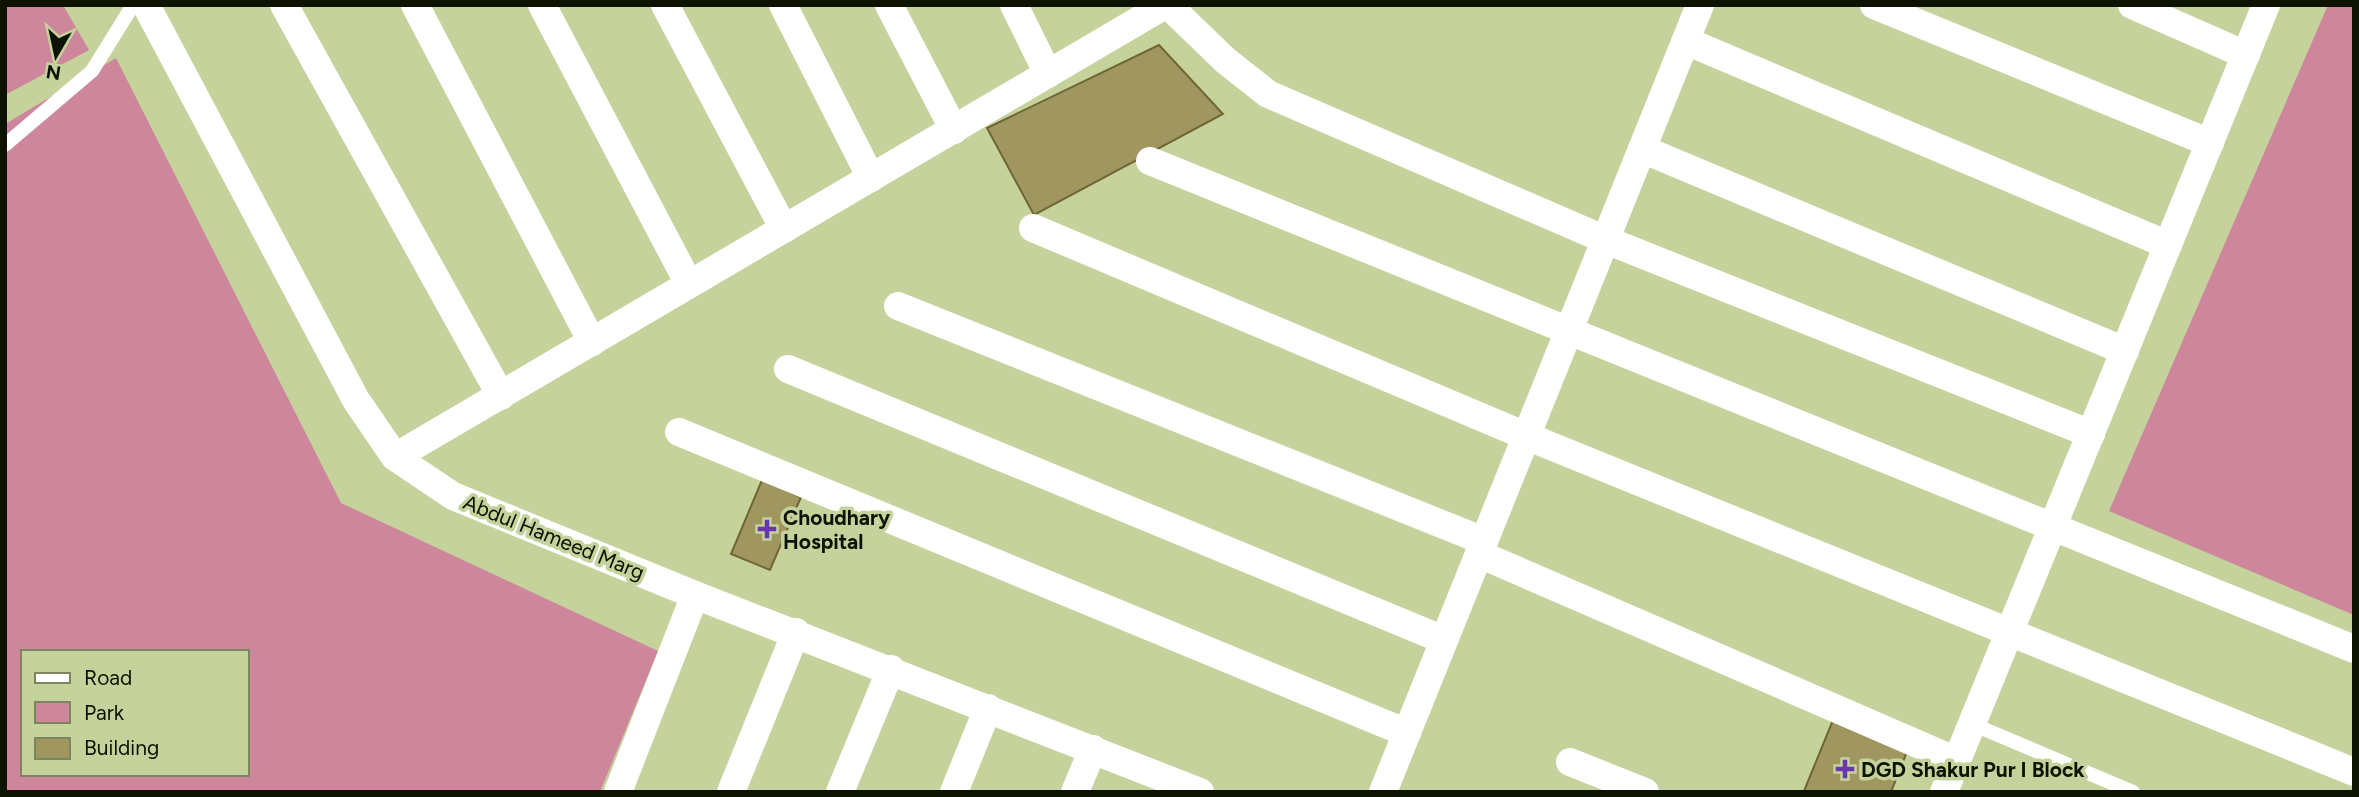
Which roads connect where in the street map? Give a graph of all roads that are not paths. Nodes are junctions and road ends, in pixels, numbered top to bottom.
1 (133, 5) edge
2 (146, 5) edge
3 (284, 5) edge
4 (415, 5) edge
5 (542, 5) edge
6 (665, 5) edge
7 (783, 5) edge
8 (889, 5) edge
9 (1014, 5) edge
10 (1167, 5) edge
11 (1700, 5) edge
12 (1874, 5) edge
13 (2132, 5) edge
14 (2266, 5) edge
15 (1686, 41) junction
16 (2246, 55) junction
17 (1048, 74) junction
18 (954, 130) junction
19 (2210, 143) junction
20 (5, 145) edge
21 (1642, 149) junction
22 (1150, 161) dead end
23 (871, 178) junction
24 (1033, 228) dead end
25 (784, 229) junction
26 (1606, 240) junction
27 (2168, 245) junction
28 (689, 285) junction
29 (898, 306) dead end
30 (1570, 331) junction
31 (592, 342) junction
32 (2125, 351) junction
33 (788, 369) dead end
34 (501, 396) junction
35 (679, 432) dead end
36 (2091, 434) junction
37 (1526, 436) junction
38 (395, 457) junction
39 (2053, 527) junction
40 (1481, 548) junction
41 (695, 594) junction
42 (796, 632) junction
43 (2010, 632) junction
44 (1444, 640) junction
45 (2354, 649) edge
46 (891, 669) junction
47 (988, 708) junction
48 (1972, 724) junction
49 (1407, 733) junction
50 (1093, 749) junction
51 (1957, 761) junction
52 (1570, 762) dead end
53 (2354, 772) edge
54 (618, 792) edge
55 (731, 792) edge
56 (840, 792) edge
57 (954, 792) edge
58 (1075, 792) edge
59 (1199, 792) edge
60 (1383, 792) edge
61 (1645, 792) edge
62 (1944, 792) edge
63 (2133, 792) edge

1 - 20 lane
2 - 38 street, Abdul Hameed Marg
3 - 34 street
4 - 31 street
5 - 28 street
6 - 25 street
7 - 23 street
8 - 18 street
9 - 17 street
10 - 17 street
10 - 26 street
11 - 15 street
12 - 19 street
13 - 16 street
14 - 16 street
15 - 21 street
15 - 27 street
16 - 19 street
17 - 18 street
18 - 23 street
19 - 27 street
21 - 26 street
21 - 32 street
22 - 30 street
23 - 25 street
24 - 37 street
25 - 28 street
26 - 30 street
26 - 36 street
27 - 32 street
28 - 31 street
29 - 40 street
30 - 37 street
30 - 39 street
31 - 34 street
32 - 36 street
33 - 44 street
34 - 38 street
35 - 49 street
36 - 39 street
37 - 40 street
37 - 43 street
38 - 41 street, Abdul Hameed Marg
39 - 43 street
39 - 45 street
40 - 44 street
40 - 51 street
41 - 42 street, Abdul Hameed Marg
41 - 54 street
42 - 46 street, Abdul Hameed Marg
42 - 55 street
43 - 48 street
43 - 53 street
44 - 49 street
46 - 47 street, Abdul Hameed Marg
46 - 56 street
47 - 50 street, Abdul Hameed Marg
47 - 57 street
48 - 51 street
48 - 63 lane
49 - 60 street
50 - 58 street
50 - 59 street, Abdul Hameed Marg
51 - 62 street
52 - 61 street

